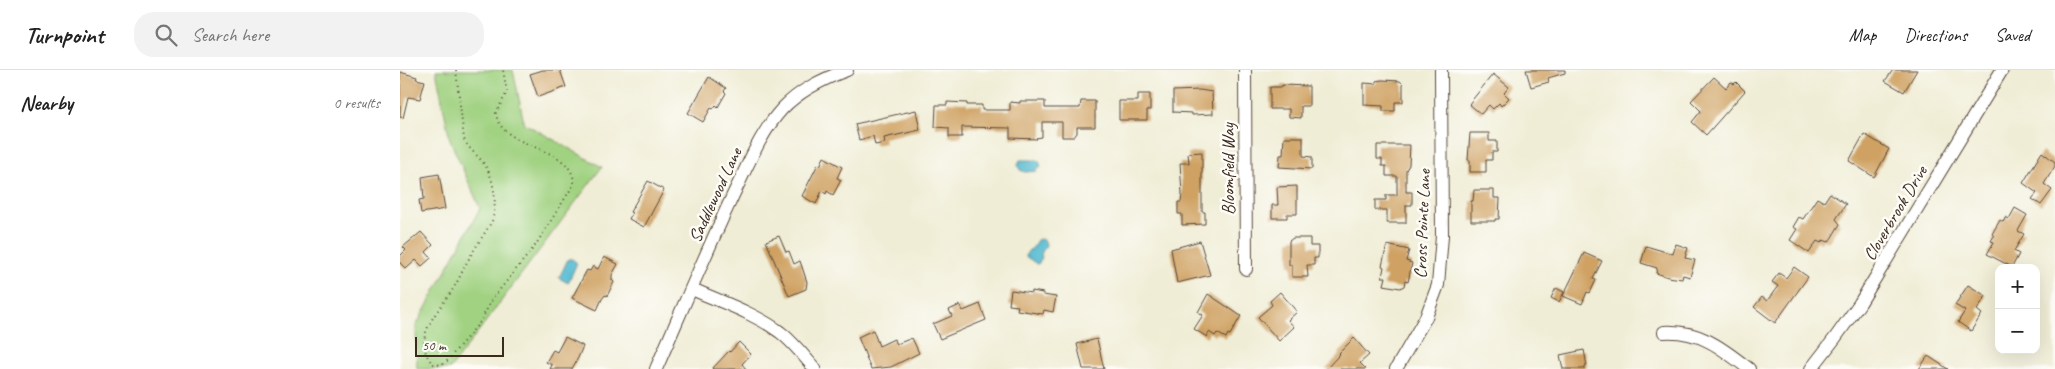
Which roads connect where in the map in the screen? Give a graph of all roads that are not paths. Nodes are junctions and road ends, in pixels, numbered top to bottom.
1 (847, 70) edge
2 (1245, 70) edge
3 (1441, 70) edge
4 (2002, 70) edge
5 (1246, 269) dead end
6 (692, 288) junction
7 (1664, 332) dead end
8 (656, 369) edge
9 (815, 369) edge
10 (1396, 369) edge
11 (1749, 369) edge
12 (1811, 369) edge

1 - 6 street, Saddlewood Lane
2 - 5 street, Bloomfield Way
3 - 10 street, Cross Pointe Lane
4 - 12 street, Cloverbrook Drive
6 - 8 street, Saddlewood Lane
6 - 9 street
7 - 11 street

